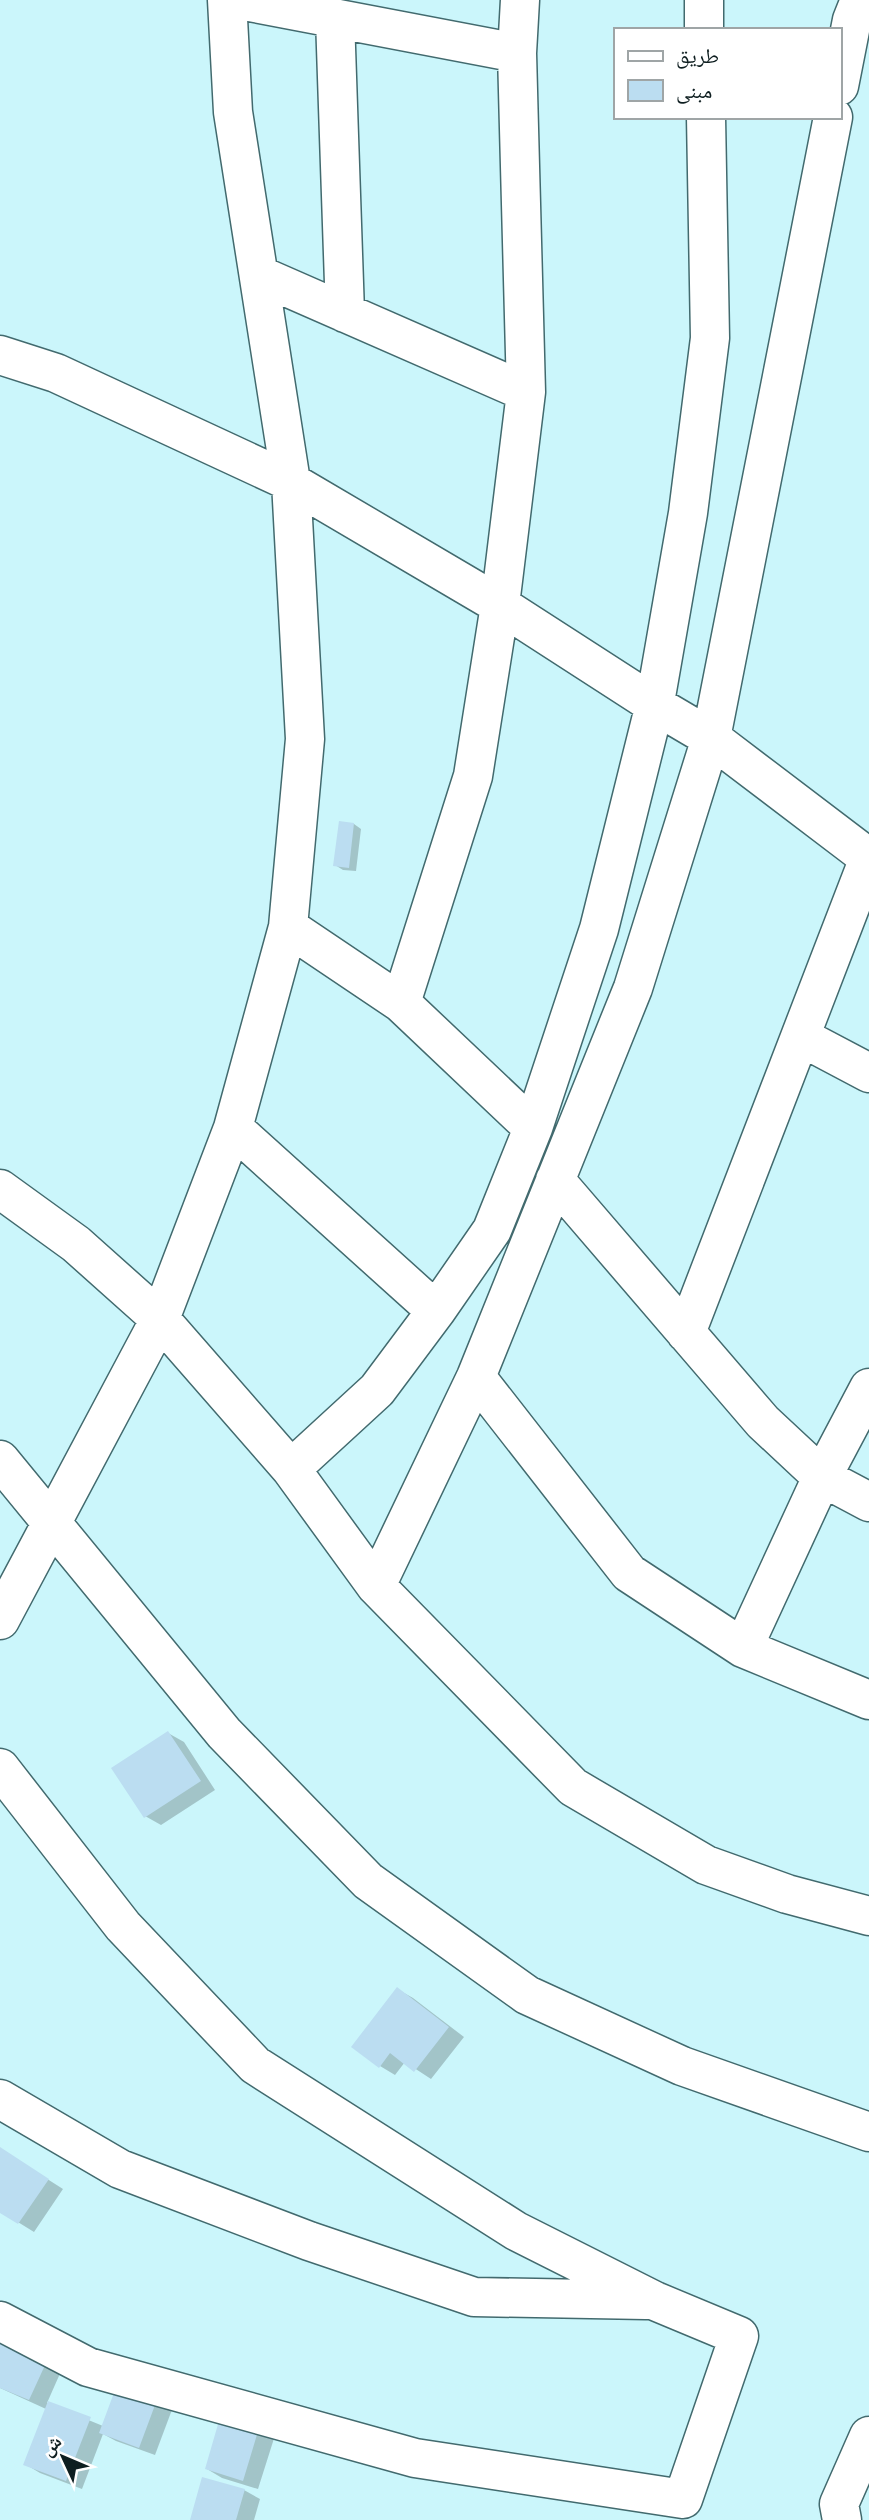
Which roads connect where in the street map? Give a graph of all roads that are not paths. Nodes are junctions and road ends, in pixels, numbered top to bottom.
1 (227, 0) edge
2 (239, 0) edge
3 (520, 0) edge
4 (704, 0) edge
5 (860, 0) edge
6 (335, 18) junction
7 (704, 28) edge
8 (517, 53) junction
9 (841, 76) edge
10 (706, 119) edge
11 (833, 119) edge
12 (259, 275) junction
13 (345, 313) junction
14 (0, 355) edge
15 (526, 392) junction
16 (291, 482) junction
17 (500, 605) junction
18 (655, 705) junction
19 (711, 738) junction
20 (288, 926) junction
21 (401, 1003) junction
22 (801, 1037) junction
23 (869, 1073) edge
24 (233, 1128) junction
25 (533, 1128) junction
26 (555, 1180) junction
27 (0, 1189) edge
28 (436, 1311) junction
29 (160, 1319) junction
30 (686, 1333) junction
31 (476, 1377) junction
32 (869, 1388) edge
33 (0, 1460) edge
34 (291, 1469) junction
35 (822, 1477) junction
36 (869, 1502) edge
37 (52, 1523) junction
38 (376, 1586) junction
39 (0, 1620) edge
40 (743, 1648) junction
41 (869, 1700) edge
42 (0, 1768) edge
43 (869, 1916) edge
44 (0, 2099) edge
45 (869, 2132) edge
46 (655, 2301) junction
47 (0, 2321) edge
48 (869, 2436) edge
49 (842, 2520) edge

1 - 12 street
2 - 6 street
3 - 8 street
4 - 7 street
5 - 9 street
6 - 8 street
6 - 13 street
8 - 15 street
10 - 18 street
11 - 19 street
12 - 13 street
12 - 16 street
13 - 15 street
14 - 16 street
15 - 17 street
16 - 17 street
16 - 20 street
17 - 18 street
17 - 21 street
18 - 19 street
18 - 25 street
19 - 22 street
19 - 26 street
20 - 21 street
20 - 24 street
21 - 25 street
22 - 23 street
22 - 30 street
24 - 28 street
24 - 29 street
25 - 28 street
26 - 30 street
26 - 31 street
27 - 29 street
28 - 34 street
29 - 34 street
29 - 37 street
30 - 35 street
31 - 38 street
31 - 40 street
32 - 35 street
33 - 37 street
34 - 38 street
35 - 36 street
35 - 40 street
37 - 39 street
37 - 45 street
38 - 43 street
40 - 41 street
42 - 46 street
44 - 46 street
46 - 47 street
48 - 49 street

